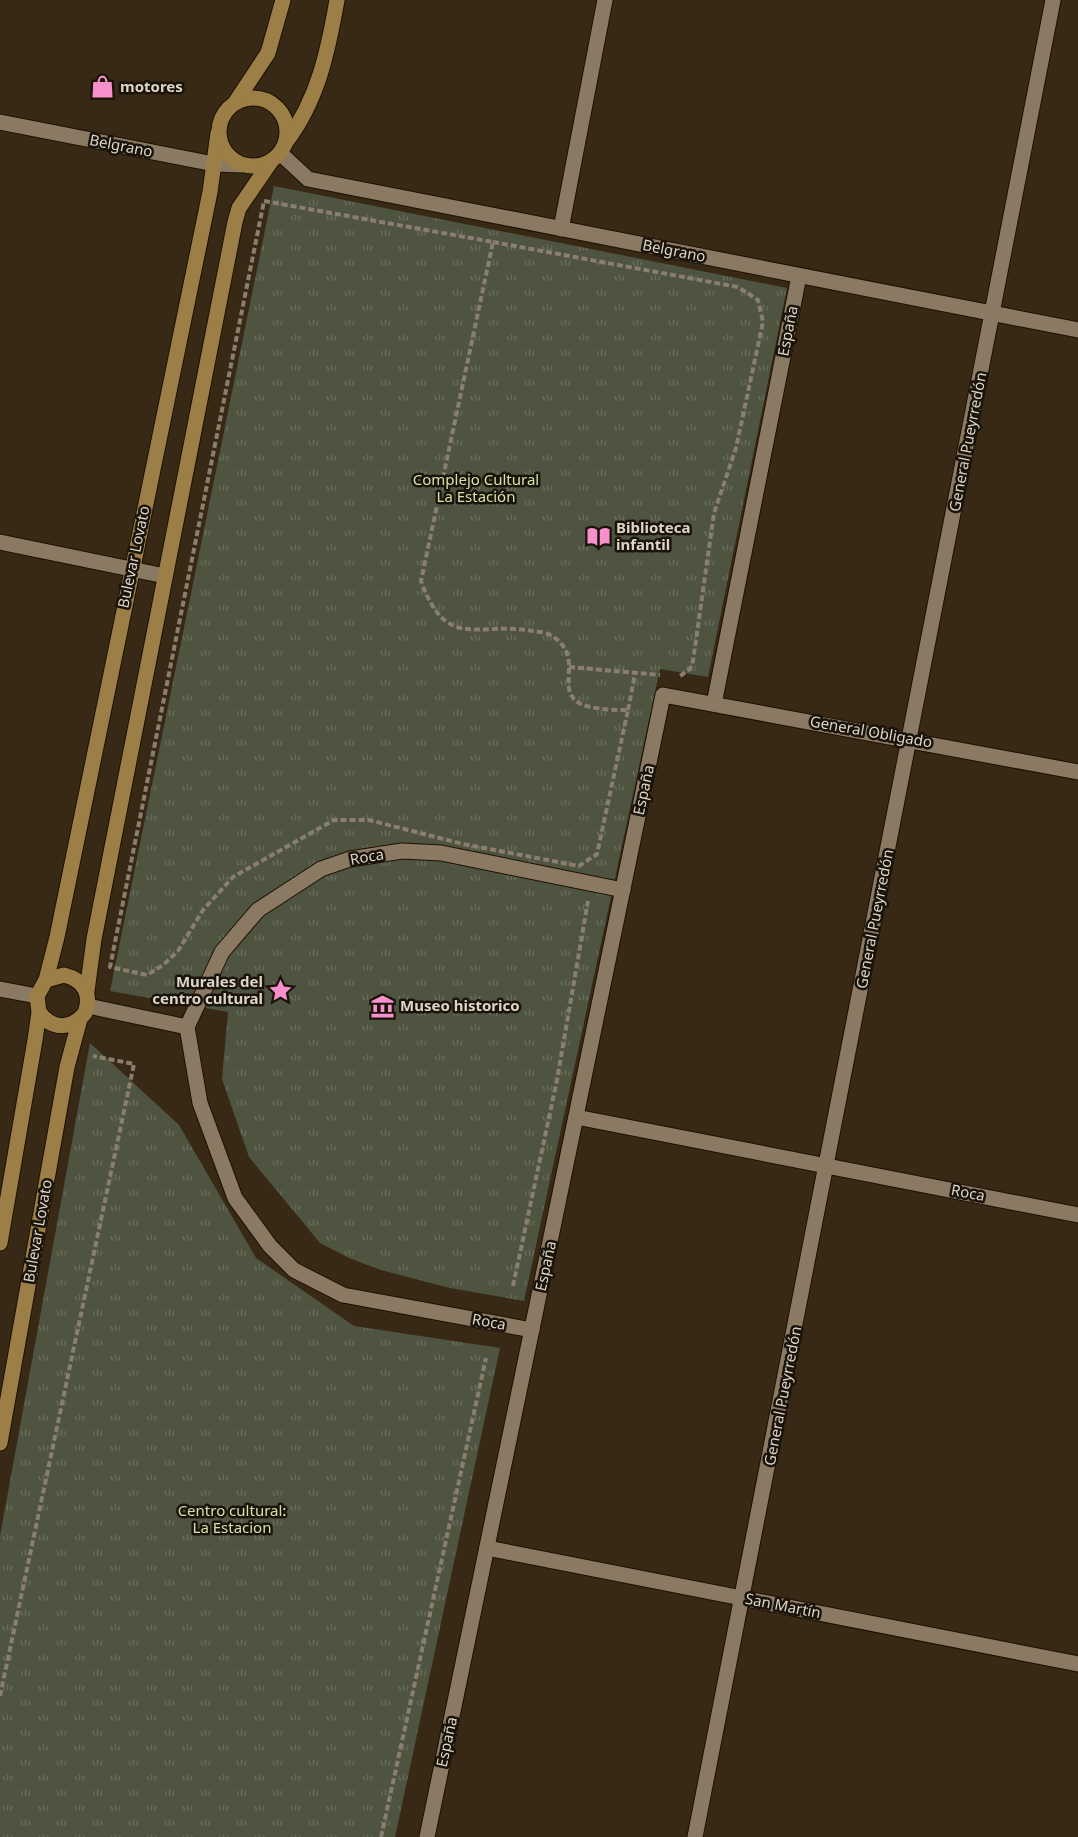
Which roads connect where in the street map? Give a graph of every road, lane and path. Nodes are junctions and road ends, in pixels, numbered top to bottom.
1 (283, 0) edge
2 (337, 0) edge
3 (604, 0) edge
4 (1053, 0) edge
5 (235, 103) junction
6 (0, 122) edge
7 (218, 133) junction
8 (279, 152) junction
9 (214, 164) junction
10 (242, 165) junction
11 (561, 229) junction
12 (487, 241) junction
13 (799, 276) junction
14 (994, 314) junction
15 (1078, 330) edge
16 (0, 542) edge
17 (131, 569) junction
18 (165, 576) junction
19 (569, 667) junction
20 (635, 674) junction
21 (663, 695) joint
22 (714, 704) junction
23 (628, 710) junction
24 (909, 739) junction
25 (1078, 772) edge
26 (623, 890) junction
27 (586, 908) dead end
28 (46, 981) junction
29 (0, 989) edge
30 (37, 996) junction
31 (85, 1005) junction
32 (39, 1012) junction
33 (187, 1027) junction
34 (93, 1056) dead end
35 (576, 1118) junction
36 (828, 1166) junction
37 (1078, 1215) edge
38 (0, 1243) edge
39 (513, 1286) dead end
40 (532, 1330) junction
41 (486, 1358) dead end
42 (0, 1440) edge
43 (488, 1548) junction
44 (743, 1598) junction
45 (1078, 1664) edge
46 (0, 1696) edge
47 (381, 1837) edge
48 (427, 1837) edge
49 (695, 1837) edge

1 - 5 main road
2 - 8 main road, Bulevar Lovato
3 - 11 street
4 - 14 street, General Pueyrredón
5 - 7 main road
5 - 8 main road
6 - 9 street, Belgrano
7 - 9 main road, Bulevar Lovato
7 - 10 main road
8 - 10 main road
8 - 11 street, Belgrano
8 - 18 main road, Bulevar Lovato
9 - 10 street, Belgrano
9 - 17 main road, Bulevar Lovato
11 - 13 street, Belgrano
12 - 19 path
12 - 20 path
12 - 23 path
13 - 14 street, Belgrano
13 - 22 street, España
14 - 15 street, Belgrano
14 - 24 street, General Pueyrredón
16 - 17 street
17 - 18 street
17 - 28 main road, Bulevar Lovato
18 - 31 main road, Bulevar Lovato
19 - 20 path
19 - 23 path
20 - 23 path
21 - 22 street, General Obligado
21 - 26 street, España
22 - 24 street, General Obligado
24 - 25 street, General Obligado
24 - 36 street, General Pueyrredón
26 - 33 street, Roca
26 - 35 street, España
27 - 39 path
28 - 30 main road
28 - 31 main road
29 - 30 street
30 - 32 main road
31 - 32 main road
31 - 33 street
31 - 42 main road, Bulevar Lovato
32 - 38 main road
33 - 40 street, Roca
34 - 46 path
35 - 36 street, Roca
35 - 40 street, España
36 - 37 street, Roca
36 - 44 street, General Pueyrredón
40 - 43 street, España
41 - 47 path
43 - 44 street, San Martín
43 - 48 street, España
44 - 45 street, San Martín
44 - 49 street, General Pueyrredón

